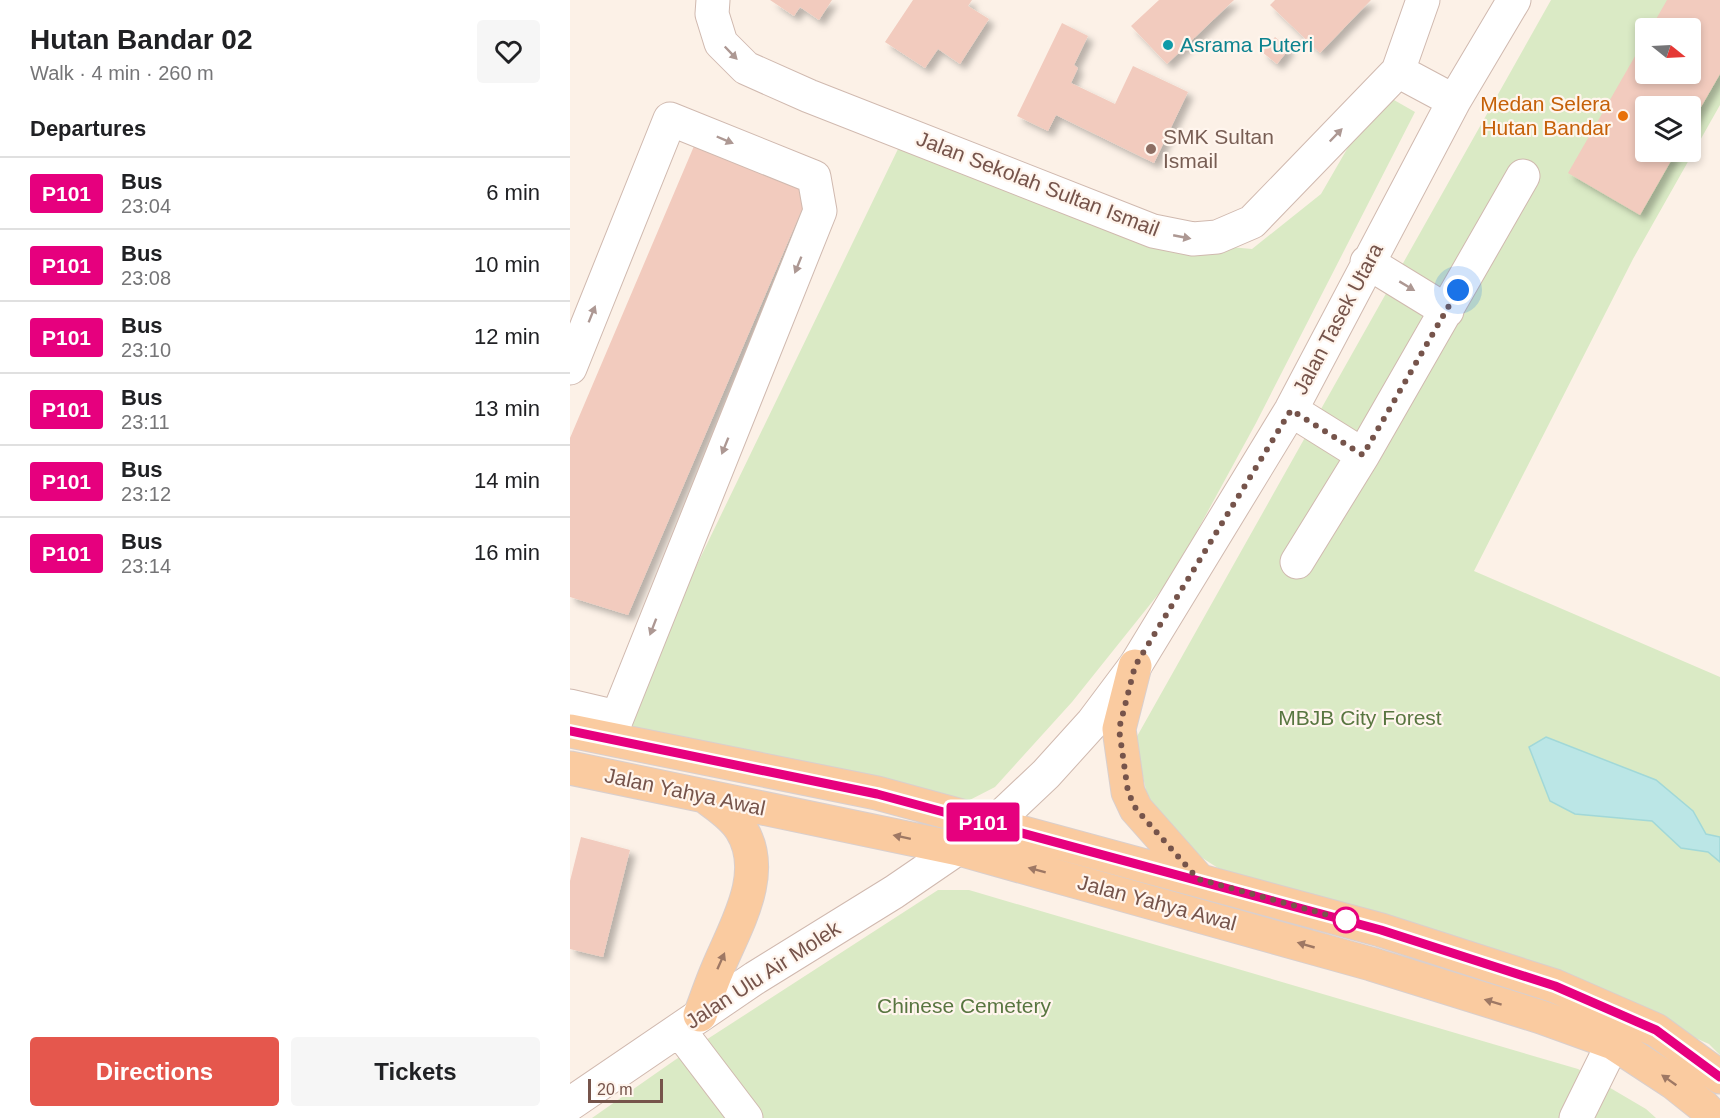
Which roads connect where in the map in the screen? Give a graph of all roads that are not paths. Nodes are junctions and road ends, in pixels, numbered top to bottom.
1 (713, 0) edge
2 (1423, 0) edge
3 (1514, 0) edge
4 (1398, 71) junction
5 (1454, 101) junction
6 (1523, 176) dead end
7 (1367, 262) junction
8 (1447, 311) junction
9 (570, 368) edge
10 (1291, 410) junction
11 (1363, 455) junction
12 (1297, 562) dead end
13 (1135, 666) junction
14 (570, 706) edge
15 (621, 709) junction
16 (570, 731) edge
17 (570, 768) edge
18 (704, 795) junction
19 (992, 825) junction
20 (959, 849) junction
21 (1198, 879) junction
22 (689, 1023) junction
23 (1613, 1043) junction
24 (1720, 1077) edge
25 (570, 1104) edge
26 (746, 1118) edge
27 (1576, 1118) edge
28 (1714, 1118) edge

1 -> 4 street, Jalan Sekolah Sultan Ismail
2 - 4 street
3 - 5 street, Jalan Tasek Utara
4 - 5 street
5 - 7 street, Jalan Tasek Utara
6 - 8 street
7 -> 8 street
7 - 10 street, Jalan Tasek Utara
8 - 11 street
9 -> 15 street
10 - 11 street
10 - 13 street, Jalan Tasek Utara
11 - 12 street
13 - 19 street, Jalan Tasek Utara
13 - 21 main road
14 - 15 street
15 - 16 main road, Jalan Yahya Awal
15 - 19 main road, Jalan Yahya Awal
17 - 18 main road, Jalan Yahya Awal
20 -> 18 main road, Jalan Yahya Awal
22 -> 18 main road
19 - 20 street, Jalan Ulu Air Molek
19 - 21 main road, Jalan Yahya Awal
20 - 22 street, Jalan Ulu Air Molek
23 -> 20 main road, Jalan Yahya Awal
21 - 24 main road, Jalan Yahya Awal
22 - 25 street, Jalan Ulu Air Molek
22 - 26 street
23 - 27 street
28 -> 23 main road, Jalan Yahya Awal

